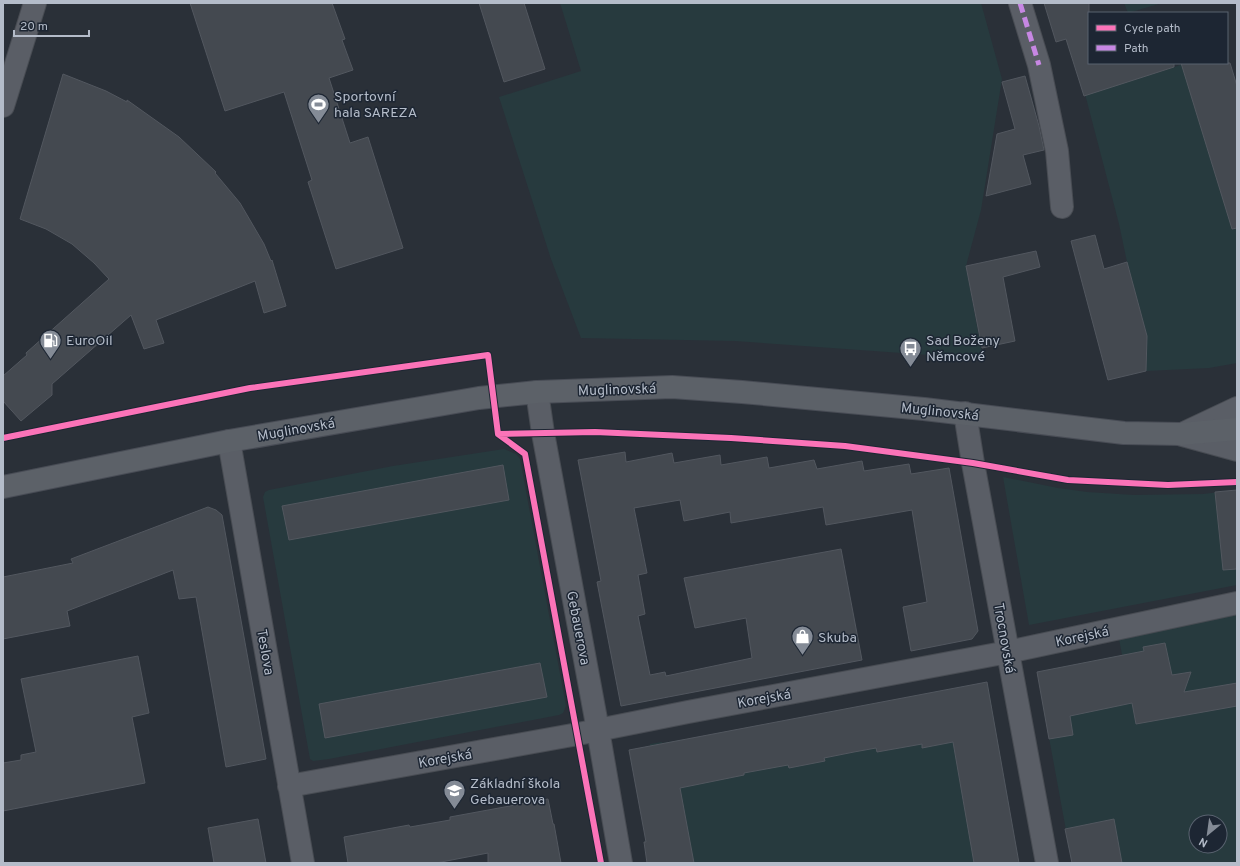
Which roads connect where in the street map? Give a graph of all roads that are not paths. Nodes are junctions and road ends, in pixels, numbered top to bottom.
1 (35, 3) edge
2 (1020, 3) edge
3 (3, 106) edge
4 (1062, 207) dead end
5 (537, 392) junction
6 (1237, 408) edge
7 (965, 413) junction
8 (1237, 429) edge
9 (1181, 434) junction
10 (229, 441) junction
11 (1237, 450) edge
12 (3, 487) edge
13 (1237, 603) edge
14 (1008, 652) junction
15 (598, 730) junction
16 (289, 786) junction
17 (303, 863) edge
18 (621, 863) edge
19 (1047, 863) edge

1 - 3 street
2 - 4 street
5 - 7 main road, Muglinovská
5 - 10 main road, Muglinovská
5 - 15 street, Gebauerova
6 - 9 street
7 - 9 main road, Muglinovská
7 - 14 street, Trocnovská
8 - 9 main road, Muglinovská
9 - 11 street
10 - 12 main road, Muglinovská
10 - 16 street, Teslova
13 - 14 street, Korejská
14 - 15 street, Korejská
14 - 19 street, Trocnovská
15 - 16 street, Korejská
15 - 18 street, Gebauerova
16 - 17 street, Teslova

